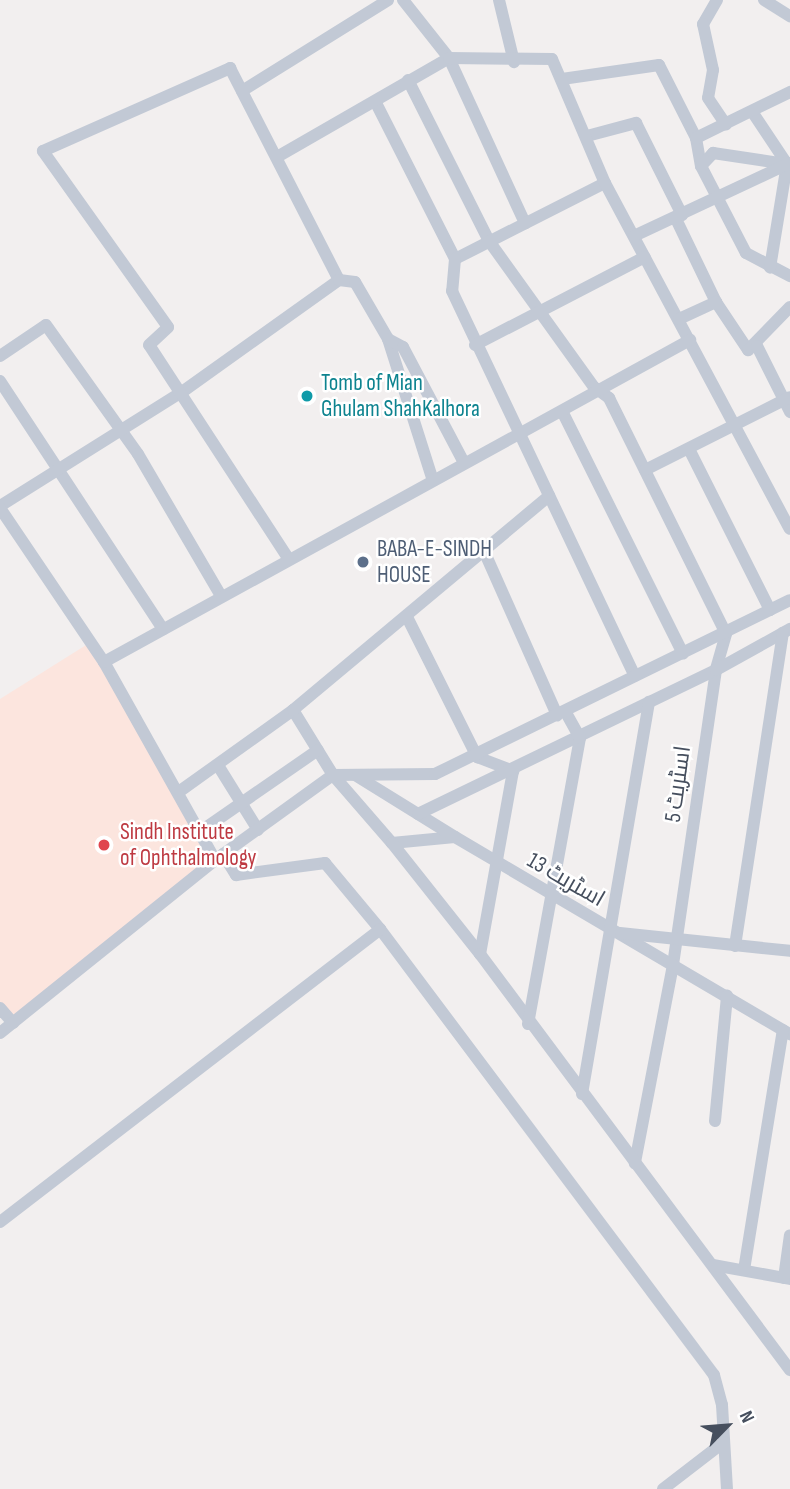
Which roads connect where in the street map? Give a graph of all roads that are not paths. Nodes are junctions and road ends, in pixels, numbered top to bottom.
1 (388, 0) edge
2 (403, 0) edge
3 (499, 0) edge
4 (717, 0) edge
5 (764, 0) edge
6 (790, 16) edge
7 (449, 58) junction
8 (514, 62) junction
9 (562, 79) junction
10 (408, 80) junction
11 (242, 91) junction
12 (790, 92) edge
13 (376, 103) junction
14 (754, 113) junction
15 (726, 125) junction
16 (587, 136) junction
17 (696, 138) junction
18 (277, 157) junction
19 (788, 164) edge
20 (701, 166) junction
21 (605, 183) junction
22 (718, 196) junction
23 (679, 217) junction
24 (525, 223) junction
25 (634, 236) junction
26 (489, 241) junction
27 (645, 257) junction
28 (456, 259) junction
29 (770, 268) junction
30 (790, 276) edge
31 (339, 280) junction
32 (716, 302) junction
33 (790, 306) edge
34 (542, 310) junction
35 (679, 319) junction
36 (388, 339) junction
37 (690, 340) junction
38 (475, 345) junction
39 (757, 346) junction
40 (0, 355) edge
41 (0, 381) edge
42 (601, 391) junction
43 (182, 392) junction
44 (787, 398) edge
45 (562, 411) junction
46 (790, 412) edge
47 (737, 424) junction
48 (517, 431) junction
49 (121, 432) junction
50 (690, 451) junction
51 (463, 461) junction
52 (645, 470) junction
53 (56, 471) junction
54 (432, 478) junction
55 (549, 496) junction
56 (0, 507) edge
57 (790, 529) edge
58 (484, 551) junction
59 (289, 558) junction
60 (221, 596) junction
61 (790, 600) edge
62 (770, 610) junction
63 (407, 617) junction
64 (163, 629) junction
65 (787, 631) edge
66 (726, 634) junction
67 (683, 654) junction
68 (104, 662) junction
69 (716, 670) junction
70 (635, 676) junction
71 (649, 702) junction
72 (292, 710) junction
73 (561, 713) junction
74 (580, 738) junction
75 (318, 750) junction
76 (477, 757) junction
77 (219, 767) junction
78 (513, 771) junction
79 (333, 775) junction
80 (354, 775) junction
81 (180, 791) junction
82 (242, 803) junction
83 (418, 814) junction
84 (258, 830) junction
85 (201, 831) junction
86 (455, 837) junction
87 (391, 843) junction
88 (219, 857) junction
89 (498, 864) junction
90 (554, 897) junction
91 (380, 929) junction
92 (613, 932) junction
93 (676, 941) junction
94 (735, 946) junction
95 (790, 951) edge
96 (480, 954) junction
97 (673, 965) junction
98 (727, 996) junction
99 (0, 1008) edge
100 (13, 1023) junction
101 (528, 1024) junction
102 (786, 1032) edge
103 (0, 1033) edge
104 (582, 1094) junction
105 (715, 1121) dead end
106 (635, 1163) junction
107 (0, 1222) edge
108 (790, 1236) edge
109 (713, 1265) junction
110 (744, 1270) junction
111 (787, 1278) edge
112 (790, 1370) edge
113 (724, 1442) junction
114 (663, 1489) edge
115 (727, 1489) edge

1 - 11 street
2 - 7 street
3 - 8 street
4 - 15 street
5 - 6 street
7 - 8 street
7 - 10 street
7 - 24 street
8 - 9 street
9 - 16 street
9 - 17 street
10 - 13 street
10 - 26 street
11 - 18 street
11 - 43 street
12 - 14 street
13 - 18 street
13 - 28 street
14 - 15 street
14 - 19 street
15 - 17 street
16 - 21 street
16 - 23 street
17 - 20 street
18 - 31 street
19 - 20 street
19 - 22 street
19 - 29 street
20 - 22 street
21 - 24 street
21 - 25 street
22 - 23 street
22 - 29 street
23 - 25 street
23 - 32 street
24 - 26 street
25 - 27 street
26 - 28 street
26 - 34 street
27 - 34 street
27 - 35 street
28 - 38 street
29 - 30 street
31 - 36 street
31 - 43 street
32 - 35 street
32 - 39 street
33 - 39 street
34 - 38 street
34 - 42 street
35 - 37 street
36 - 51 street
36 - 54 street
37 - 42 street
37 - 47 street
38 - 48 street
39 - 44 street
40 - 49 street
41 - 53 street
42 - 45 street
42 - 52 street
43 - 49 street
43 - 59 street
44 - 46 street
44 - 47 street
45 - 48 street
45 - 67 street
47 - 50 street
47 - 57 street
48 - 51 street
48 - 55 street
49 - 53 street
49 - 60 street
50 - 52 street
50 - 62 street
51 - 54 street
52 - 66 street
53 - 56 street
53 - 64 street
54 - 59 street
55 - 58 street
55 - 70 street
56 - 68 street
58 - 63 street
58 - 73 street
59 - 60 street
60 - 64 street
61 - 62 street
62 - 66 street
63 - 72 street
63 - 76 street
64 - 68 street
65 - 69 street
65 - 94 street
66 - 67 street
66 - 69 street, اسٹریٹ 5
67 - 70 street
68 - 81 street
69 - 71 street
69 - 93 street, اسٹریٹ 5
70 - 73 street
71 - 74 street
71 - 92 street
72 - 75 street
72 - 77 street
73 - 74 street
73 - 76 street
74 - 78 street
74 - 90 street
75 - 79 street
75 - 82 street
76 - 78 street
76 - 80 street
77 - 81 street
77 - 82 street
78 - 83 street
78 - 89 street
79 - 80 street
79 - 84 street
79 - 87 street
80 - 83 street, اسٹریٹ 13
81 - 85 street
82 - 84 street
82 - 85 street
83 - 86 street, اسٹریٹ 13
84 - 88 street
85 - 88 street
86 - 87 street
86 - 89 street, اسٹریٹ 13
87 - 96 street
88 - 91 street
88 - 100 street
89 - 90 street, اسٹریٹ 13
89 - 96 street
90 - 92 street, اسٹریٹ 13
90 - 101 street
91 - 107 street
91 - 113 street
92 - 93 street
92 - 97 street, اسٹریٹ 13
92 - 104 street
93 - 94 street
93 - 97 street, اسٹریٹ 5
94 - 95 street
96 - 101 street
97 - 98 street, اسٹریٹ 13
97 - 106 street, اسٹریٹ 5
98 - 102 street, اسٹریٹ 13
98 - 105 street
99 - 100 street
100 - 103 street
101 - 104 street
102 - 110 street
104 - 106 street
106 - 109 street
108 - 111 street
109 - 110 street
109 - 112 street
110 - 111 street
113 - 114 street
113 - 115 street

